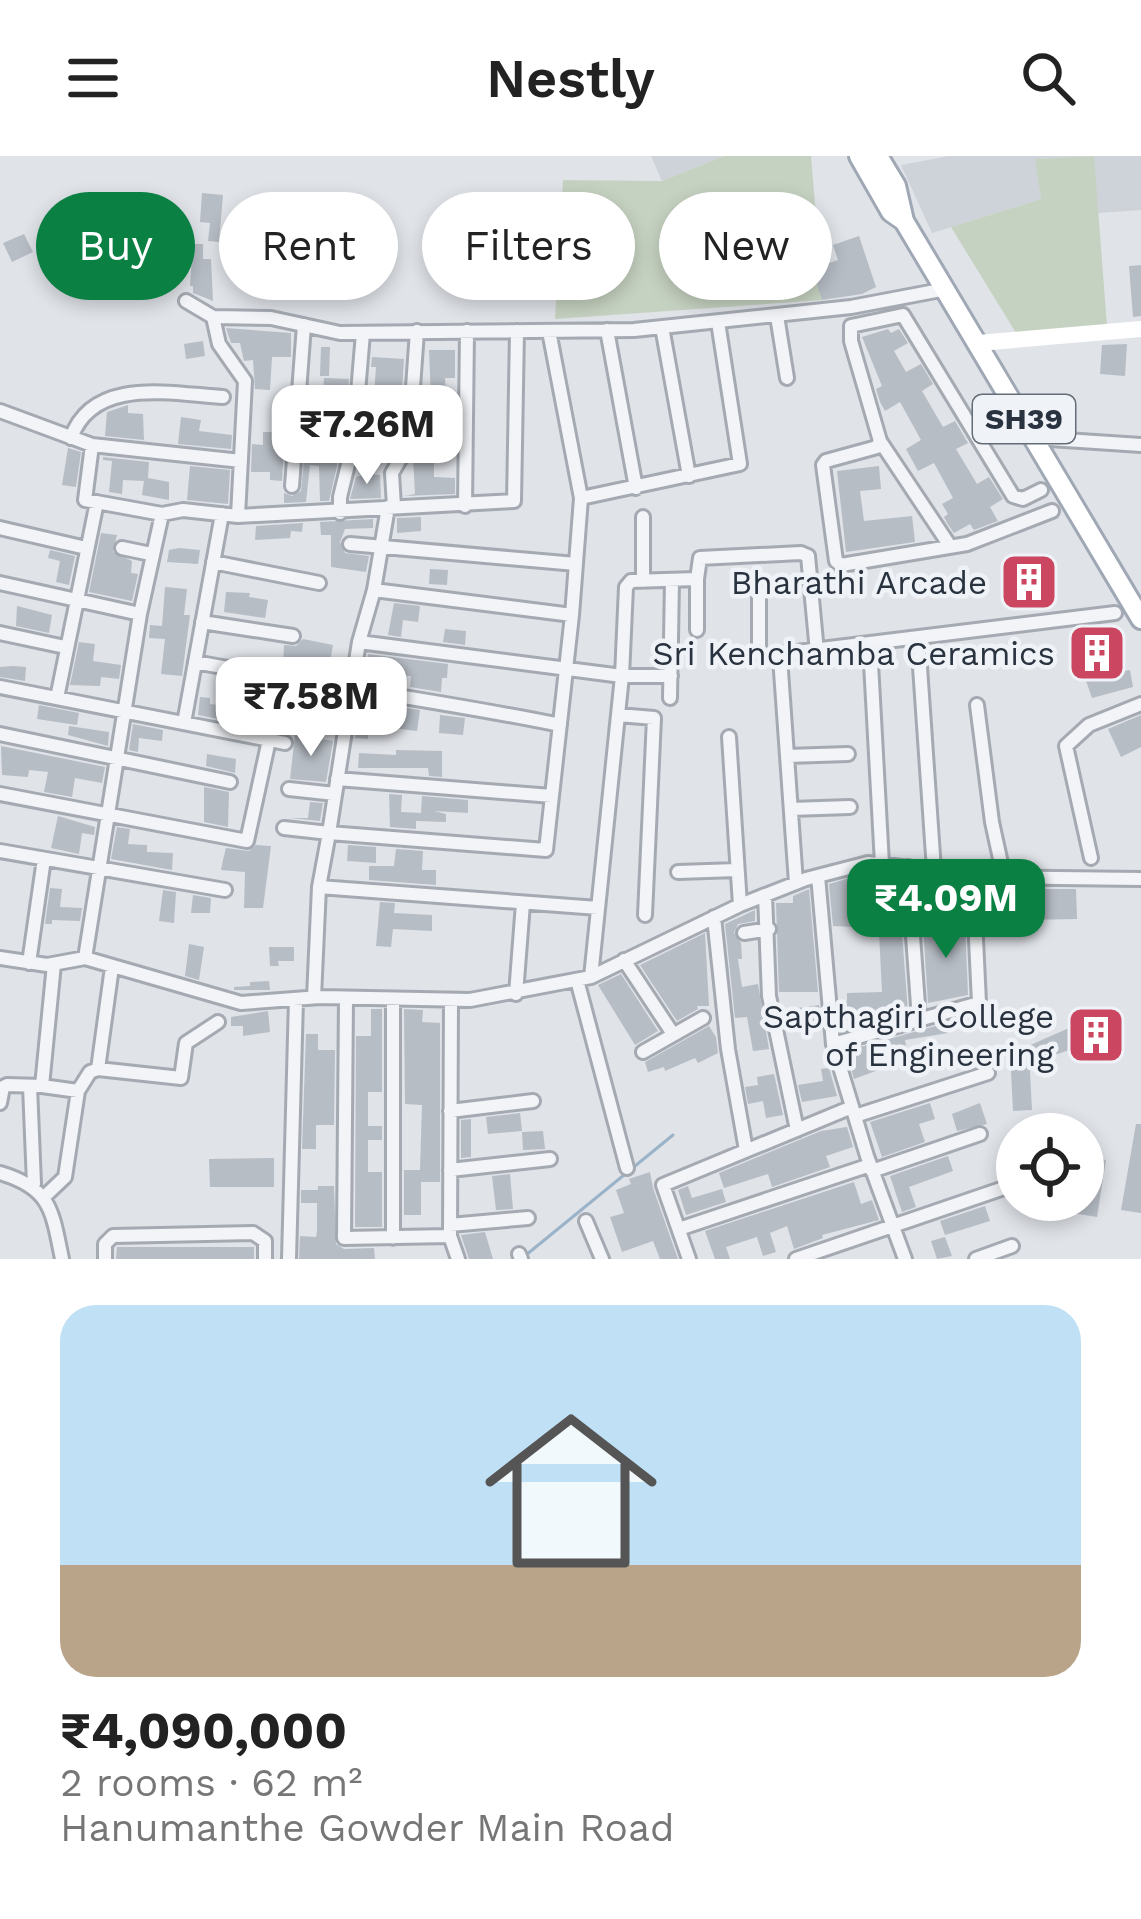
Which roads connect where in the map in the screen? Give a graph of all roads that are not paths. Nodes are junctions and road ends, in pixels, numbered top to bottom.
1 (859, 156) edge
2 (878, 156) edge
3 (904, 221) junction
4 (946, 289) junction
5 (187, 301) dead end
6 (777, 316) junction
7 (212, 317) junction
8 (718, 322) junction
9 (304, 325) junction
10 (662, 327) junction
11 (1141, 329) edge
12 (607, 330) junction
13 (418, 331) junction
14 (467, 331) junction
15 (517, 331) junction
16 (549, 331) junction
17 (363, 333) junction
18 (979, 344) junction
19 (787, 378) dead end
20 (223, 397) dead end
21 (0, 411) edge
22 (71, 438) junction
23 (1035, 438) junction
24 (880, 441) junction
25 (92, 445) junction
26 (1141, 445) edge
27 (241, 461) junction
28 (689, 476) junction
29 (292, 486) dead end
30 (637, 488) junction
31 (1041, 490) dead end
32 (581, 498) junction
33 (97, 502) junction
34 (465, 506) junction
35 (391, 507) junction
36 (1052, 511) dead end
37 (340, 513) junction
38 (162, 514) junction
39 (222, 514) junction
40 (238, 516) junction
41 (643, 517) dead end
42 (0, 528) edge
43 (350, 544) dead end
44 (950, 546) junction
45 (86, 548) junction
46 (122, 548) dead end
47 (383, 549) junction
48 (152, 554) junction
49 (213, 562) junction
50 (576, 563) junction
51 (697, 578) junction
52 (643, 580) junction
53 (672, 580) junction
54 (319, 583) dead end
55 (0, 584) edge
56 (374, 590) junction
57 (759, 593) dead end
58 (74, 601) junction
59 (1115, 613) dead end
60 (140, 614) junction
61 (572, 615) junction
62 (1141, 619) edge
63 (202, 622) junction
64 (697, 630) dead end
65 (0, 633) edge
66 (293, 636) dead end
67 (918, 638) junction
68 (359, 642) junction
69 (870, 645) junction
70 (65, 647) junction
71 (817, 652) junction
72 (780, 657) junction
73 (195, 662) junction
74 (566, 669) junction
75 (622, 676) junction
76 (671, 676) junction
77 (0, 687) edge
78 (350, 691) junction
79 (56, 698) junction
80 (670, 698) dead end
81 (1141, 704) edge
82 (977, 706) dead end
83 (125, 712) junction
84 (618, 716) junction
85 (184, 723) junction
86 (560, 725) junction
87 (0, 734) edge
88 (729, 736) dead end
89 (269, 740) junction
90 (285, 743) dead end
91 (848, 754) dead end
92 (787, 756) junction
93 (117, 758) junction
94 (337, 779) junction
95 (230, 782) dead end
96 (289, 789) dead end
97 (0, 794) edge
98 (335, 794) junction
99 (552, 796) junction
100 (850, 807) dead end
101 (790, 809) junction
102 (108, 814) junction
103 (284, 828) dead end
104 (329, 833) junction
105 (0, 850) edge
106 (1091, 858) dead end
107 (44, 859) junction
108 (882, 865) junction
109 (908, 867) junction
110 (98, 869) junction
111 (737, 870) junction
112 (934, 870) junction
113 (678, 872) dead end
114 (973, 875) junction
115 (818, 876) junction
116 (1004, 877) junction
117 (1141, 879) edge
118 (796, 884) junction
119 (319, 887) junction
120 (225, 890) dead end
121 (765, 895) junction
122 (523, 903) junction
123 (740, 904) junction
124 (598, 908) junction
125 (645, 915) dead end
126 (714, 917) junction
127 (769, 929) junction
128 (744, 933) dead end
129 (0, 958) edge
130 (86, 958) junction
131 (624, 960) junction
132 (29, 963) junction
133 (54, 964) junction
134 (112, 967) junction
135 (584, 978) junction
136 (516, 994) junction
137 (314, 998) junction
138 (346, 998) junction
139 (296, 999) junction
140 (393, 999) junction
141 (451, 1000) junction
142 (704, 1018) dead end
143 (920, 1019) junction
144 (218, 1022) dead end
145 (673, 1034) junction
146 (833, 1044) junction
147 (643, 1052) dead end
148 (98, 1070) junction
149 (988, 1073) dead end
150 (36, 1086) junction
151 (78, 1091) junction
152 (533, 1101) dead end
153 (0, 1103) edge
154 (451, 1111) junction
155 (853, 1112) junction
156 (796, 1130) junction
157 (980, 1134) dead end
158 (746, 1150) junction
159 (550, 1159) dead end
160 (627, 1168) dead end
161 (871, 1168) junction
162 (450, 1170) junction
163 (0, 1173) edge
164 (34, 1184) junction
165 (996, 1191) edge
166 (43, 1198) junction
167 (528, 1218) dead end
168 (586, 1221) dead end
169 (892, 1226) junction
170 (679, 1229) junction
171 (450, 1230) junction
172 (394, 1238) junction
173 (1012, 1246) dead end
174 (62, 1259) edge
175 (105, 1259) edge
176 (266, 1259) edge
177 (289, 1259) edge
178 (458, 1259) edge
179 (602, 1259) edge
180 (689, 1259) edge
181 (796, 1259) edge
182 (905, 1259) edge
183 (976, 1259) edge

1 - 3 main road, SH39
2 - 3 main road
3 - 4 main road, SH39
4 - 6 street
4 - 18 main road, SH39
5 - 7 street
6 - 8 street
6 - 19 street
7 - 9 street
7 - 27 street
8 - 10 street
8 - 28 street
9 - 17 street
9 - 29 street
10 - 12 street
10 - 28 street
11 - 18 street
12 - 16 street
12 - 30 street
13 - 14 street
13 - 17 street
13 - 35 street
14 - 15 street
14 - 34 street
15 - 16 street
15 - 34 street
16 - 32 street
17 - 37 street
18 - 23 main road, SH39
20 - 22 street
21 - 22 street
22 - 25 street
23 - 26 street
23 - 62 main road, SH39
24 - 31 street
24 - 44 street
24 - 44 street
25 - 27 street
25 - 33 street
27 - 40 street
28 - 30 street
30 - 32 street
32 - 50 street
33 - 38 street
33 - 45 street
34 - 35 street
35 - 37 street
35 - 47 street
36 - 44 street
37 - 40 street
38 - 39 street
38 - 48 street
39 - 40 street
39 - 49 street
41 - 52 street
42 - 45 street
43 - 47 street
45 - 58 street
46 - 48 street
47 - 50 street
47 - 56 street
48 - 60 street
49 - 54 street
49 - 63 street
50 - 61 street
51 - 53 street
51 - 64 street
51 - 71 street
52 - 53 street
52 - 75 street
53 - 76 street
55 - 58 street
56 - 61 street
56 - 68 street
57 - 72 street
58 - 60 street
58 - 70 street
59 - 67 street
60 - 83 street
61 - 74 street
63 - 66 street
63 - 73 street
65 - 70 street
67 - 69 street
67 - 112 street
68 - 74 street
68 - 78 street
69 - 71 street
69 - 108 street
70 - 79 street
71 - 72 street
72 - 92 street
73 - 78 street
73 - 85 street
74 - 75 street
74 - 86 street
75 - 76 street
75 - 84 street
76 - 80 street
77 - 79 street
78 - 86 street
78 - 94 street
79 - 83 street
81 - 106 street
82 - 116 street
83 - 85 street
83 - 93 street
84 - 124 street
84 - 125 street
85 - 89 street
86 - 99 street
87 - 93 street
88 - 111 street
89 - 90 street
89 - 102 street
91 - 92 street
92 - 101 street
93 - 95 street
93 - 102 street
94 - 98 street
94 - 99 street
96 - 98 street
97 - 102 street
98 - 104 street
99 - 104 street
100 - 101 street
101 - 118 street
102 - 110 street
103 - 104 street
104 - 119 street
105 - 107 street
107 - 110 street
107 - 132 street
108 - 109 street
108 - 115 street
109 - 112 street
109 - 143 street
110 - 120 street
110 - 130 street
111 - 113 street
111 - 123 street
112 - 114 street
114 - 116 street
114 - 143 street
115 - 118 street
115 - 146 street
116 - 117 street
118 - 121 street
119 - 122 street
119 - 137 street
121 - 123 street
121 - 127 street
122 - 124 street
122 - 136 street
123 - 126 street
124 - 135 street
126 - 131 street
126 - 158 street
127 - 128 street
127 - 156 street
129 - 132 street
130 - 133 street
130 - 134 street
131 - 135 street
131 - 145 street
132 - 133 street
133 - 150 street
134 - 139 street
134 - 148 street
135 - 136 street
135 - 160 street
136 - 141 street
137 - 138 street
137 - 139 street
138 - 140 street
138 - 172 street
139 - 177 street
140 - 141 street
140 - 172 street
141 - 154 street
142 - 145 street
143 - 146 street
144 - 148 street
145 - 147 street
146 - 155 street
148 - 151 street
149 - 155 street
150 - 151 street
150 - 153 street
150 - 164 street
151 - 166 street
152 - 154 street
154 - 162 street
155 - 156 street
155 - 161 street
156 - 158 street
157 - 161 street
158 - 170 street
159 - 162 street
161 - 169 street
161 - 170 street
162 - 171 street
163 - 164 street
164 - 166 street
165 - 169 street
166 - 174 street
167 - 171 street
168 - 179 street
169 - 181 street
169 - 182 street
170 - 180 street
171 - 172 street
171 - 178 street
173 - 183 street
175 - 176 street

